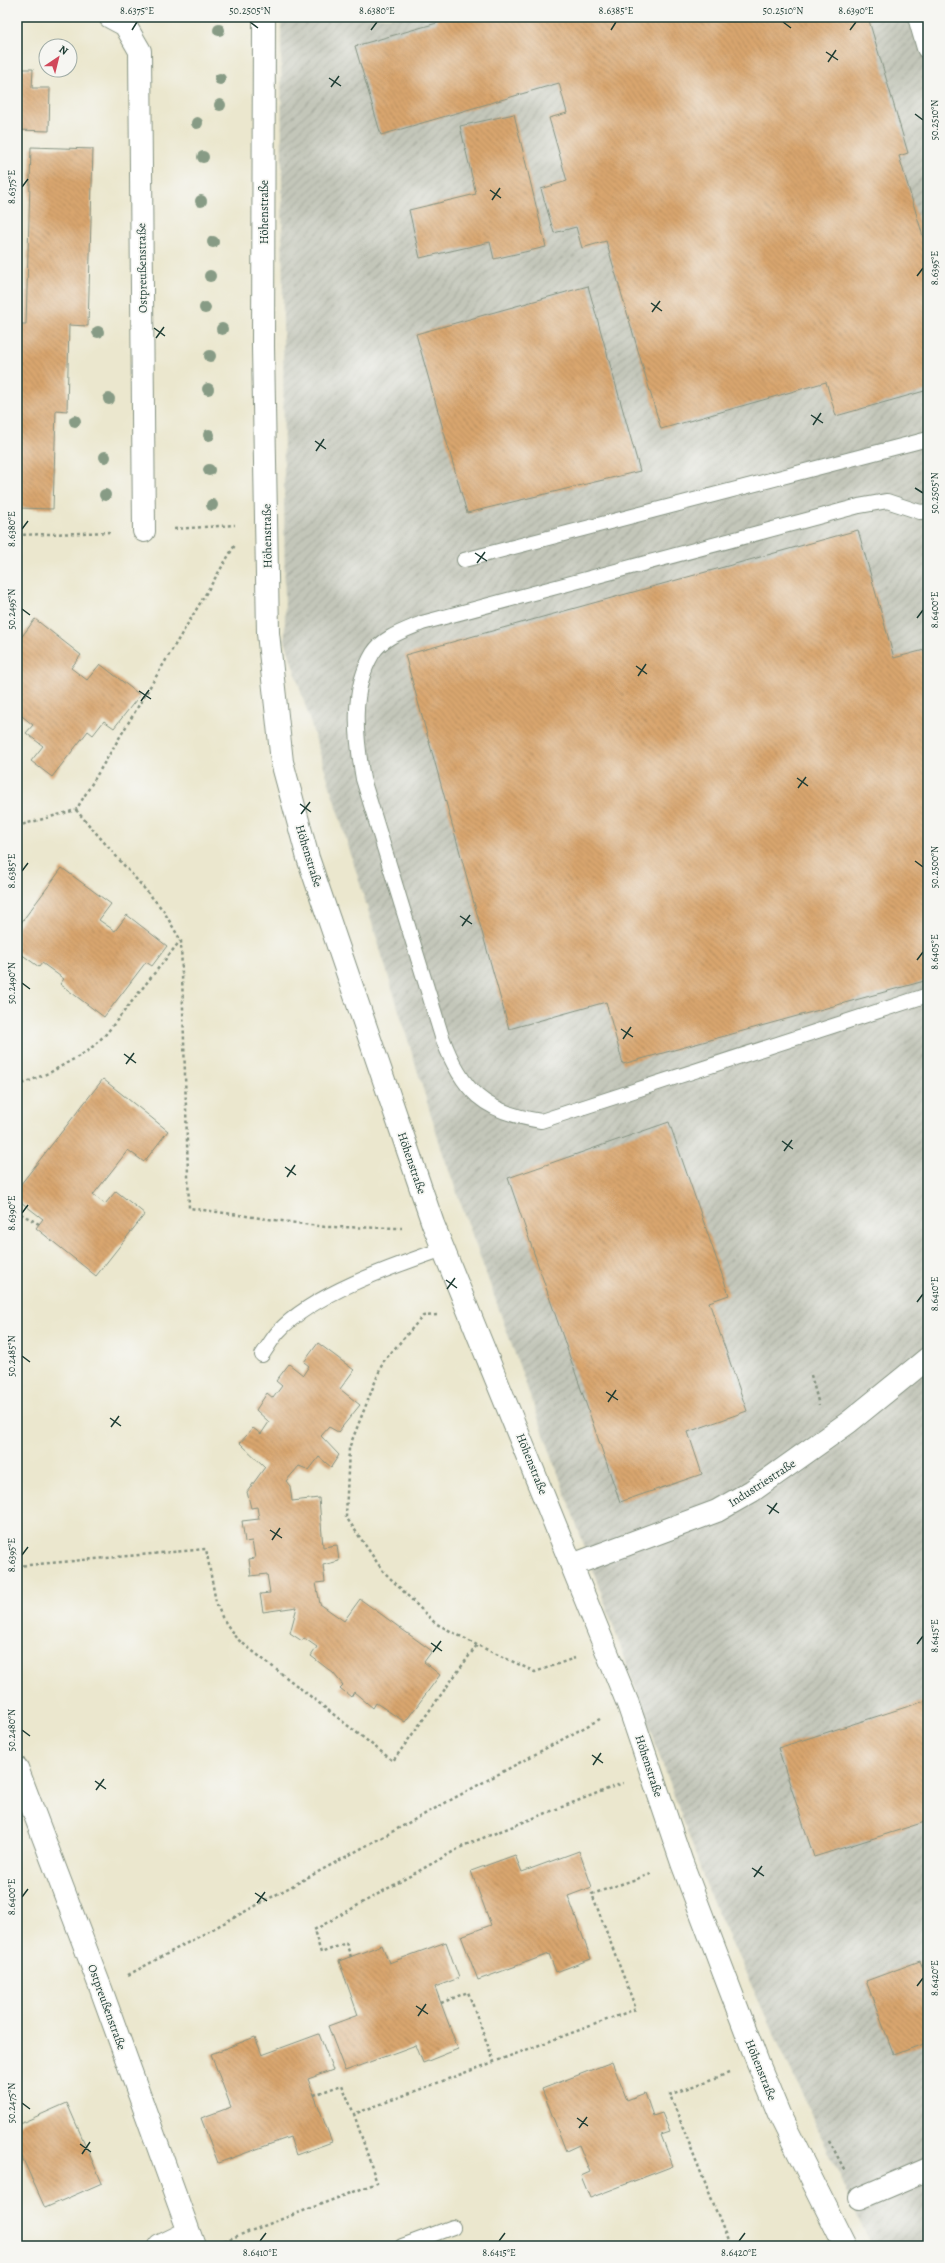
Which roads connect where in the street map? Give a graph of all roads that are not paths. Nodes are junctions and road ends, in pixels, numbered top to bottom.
1 (110, 17) edge
2 (264, 17) edge
3 (919, 17) edge
4 (928, 48) edge
5 (928, 439) edge
6 (928, 511) edge
7 (144, 531) dead end
8 (464, 560) dead end
9 (928, 995) edge
10 (443, 1249) junction
11 (262, 1355) dead end
12 (928, 1358) edge
13 (572, 1565) junction
14 (17, 1768) edge
15 (928, 2169) edge
16 (860, 2198) dead end
17 (453, 2227) dead end
18 (191, 2239) edge
19 (160, 2246) edge
20 (402, 2246) edge
21 (845, 2246) edge

1 - 7 street, Ostpreußenstraße
2 - 10 street, Höhenstraße
3 - 4 street
5 - 8 lane
6 - 9 lane
10 - 11 lane
10 - 13 street, Höhenstraße
12 - 13 street, Industriestraße
13 - 21 street, Höhenstraße
14 - 18 street, Ostpreußenstraße
15 - 16 street
17 - 20 lane
18 - 19 street

